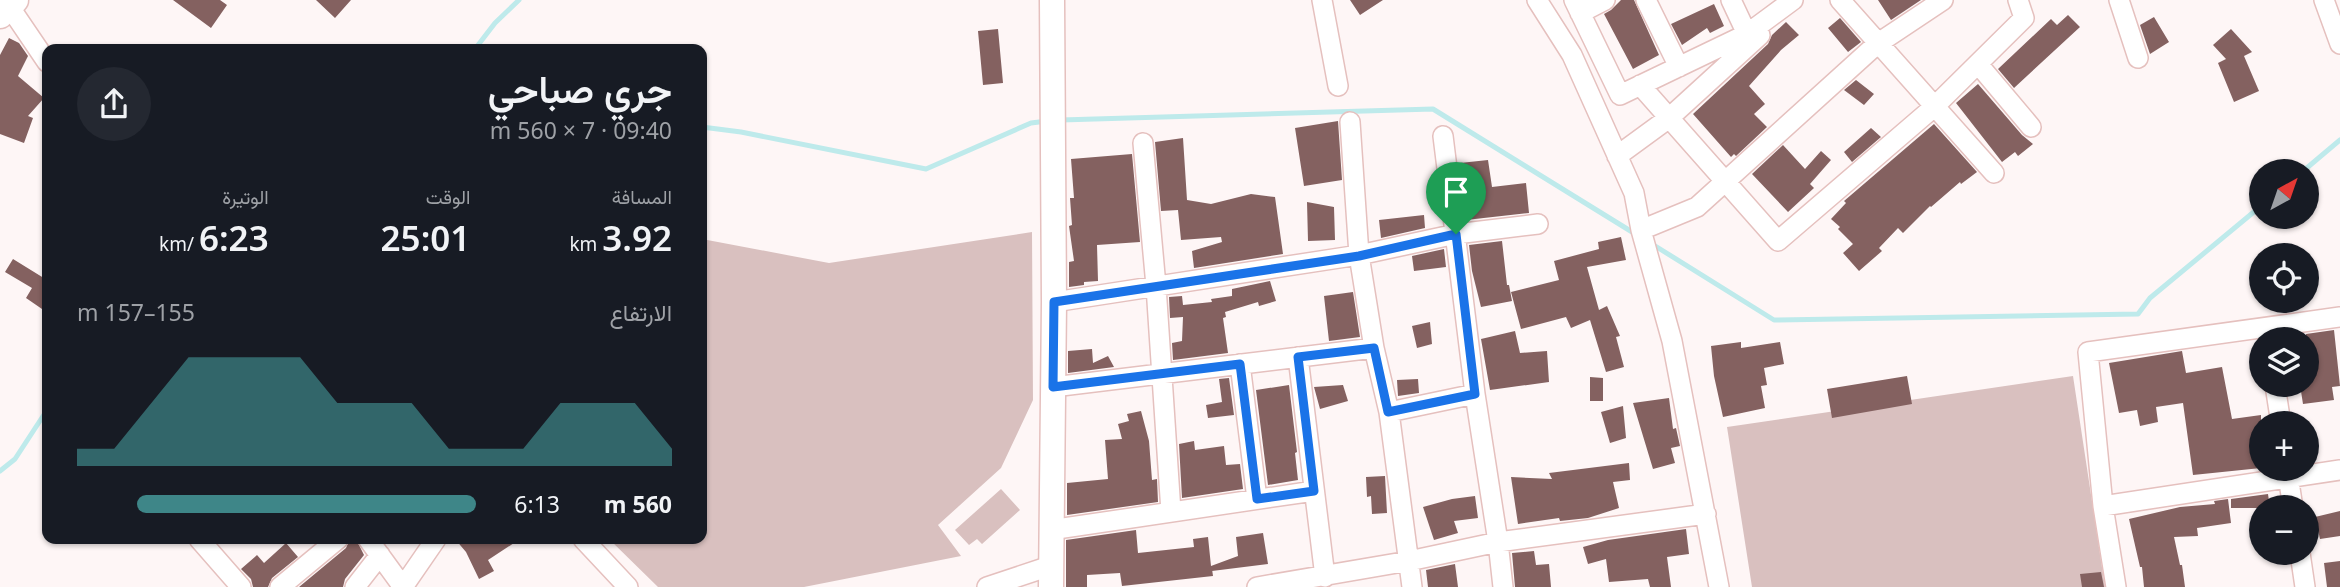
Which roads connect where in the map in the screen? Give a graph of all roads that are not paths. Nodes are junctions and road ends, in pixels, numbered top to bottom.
1 (1052, 0) edge
2 (1322, 0) edge
3 (1537, 0) edge
4 (1605, 0) edge
5 (1646, 0) edge
6 (1731, 0) edge
7 (1795, 0) edge
8 (1840, 0) edge
9 (1943, 0) edge
10 (2018, 0) edge
11 (2119, 0) edge
12 (2324, 0) edge
13 (9, 5) edge
14 (1577, 6) edge
15 (1922, 6) edge
16 (1747, 34) junction
17 (1877, 44) junction
18 (2340, 44) edge
19 (42, 54) edge
20 (2138, 58) dead end
21 (1978, 64) junction
22 (1679, 67) junction
23 (1640, 85) junction
24 (1338, 86) dead end
25 (1934, 107) junction
26 (1669, 118) junction
27 (1350, 122) dead end
28 (2031, 127) dead end
29 (1443, 136) dead end
30 (1143, 143) dead end
31 (1617, 156) junction
32 (1994, 173) dead end
33 (1725, 181) junction
34 (1538, 224) dead end
35 (1642, 230) junction
36 (1456, 234) junction
37 (1359, 256) junction
38 (1156, 286) junction
39 (1054, 302) junction
40 (2340, 317) edge
41 (2294, 327) edge
42 (2249, 335) edge
43 (1374, 348) junction
44 (1298, 357) junction
45 (1240, 364) junction
46 (1161, 374) junction
47 (1053, 387) junction
48 (1475, 394) junction
49 (1388, 412) junction
50 (2340, 470) edge
51 (2319, 471) edge
52 (2249, 480) edge
53 (1314, 491) junction
54 (1257, 499) junction
55 (2104, 506) junction
56 (1171, 512) junction
57 (1706, 514) junction
58 (1050, 530) junction
59 (1498, 542) junction
60 (204, 544) edge
61 (332, 544) edge
62 (372, 544) edge
63 (433, 544) edge
64 (588, 544) edge
65 (380, 555) junction
66 (1409, 561) junction
67 (2302, 565) edge
68 (1051, 576) edge
69 (1325, 577) junction
70 (241, 587) edge
71 (280, 587) edge
72 (355, 587) edge
73 (403, 587) edge
74 (628, 587) edge
75 (987, 587) edge
76 (1257, 587) edge
77 (1412, 587) edge
78 (1503, 587) edge
79 (1719, 587) edge
80 (2116, 587) edge
81 (2305, 587) edge

1 - 39 street
2 - 24 street
3 - 31 street
4 - 14 street
5 - 22 street
6 - 16 street
7 - 16 street
7 - 26 street
8 - 17 street
9 - 15 street
10 - 21 street
11 - 20 street
12 - 18 street
13 - 19 street
14 - 23 street
15 - 17 street
16 - 22 street
17 - 25 street
17 - 33 street
21 - 25 street
21 - 28 street
22 - 23 street
23 - 26 street
25 - 32 street
25 - 33 street
26 - 31 street
26 - 33 street
27 - 37 street
29 - 36 street
30 - 38 street
31 - 35 street
33 - 35 street
34 - 36 street
35 - 57 street
36 - 37 street
36 - 48 street
37 - 38 street
37 - 43 street
38 - 39 street
38 - 46 street
39 - 47 street
40 - 41 street
42 - 55 street
43 - 44 street
43 - 49 street
44 - 45 street
44 - 53 street
45 - 46 street
45 - 54 street
46 - 47 street
46 - 56 street
47 - 58 street
48 - 49 street
48 - 59 street
49 - 66 street
50 - 51 street
52 - 55 street
53 - 54 street
53 - 69 street
54 - 56 street
55 - 80 street
56 - 58 street
57 - 59 street
57 - 79 street
58 - 68 street
59 - 66 street
59 - 78 street
60 - 70 street
61 - 71 street
62 - 65 street
63 - 73 street
64 - 74 street
65 - 72 street
65 - 73 street
66 - 69 street
66 - 77 street
67 - 81 street
68 - 75 street
69 - 76 street

